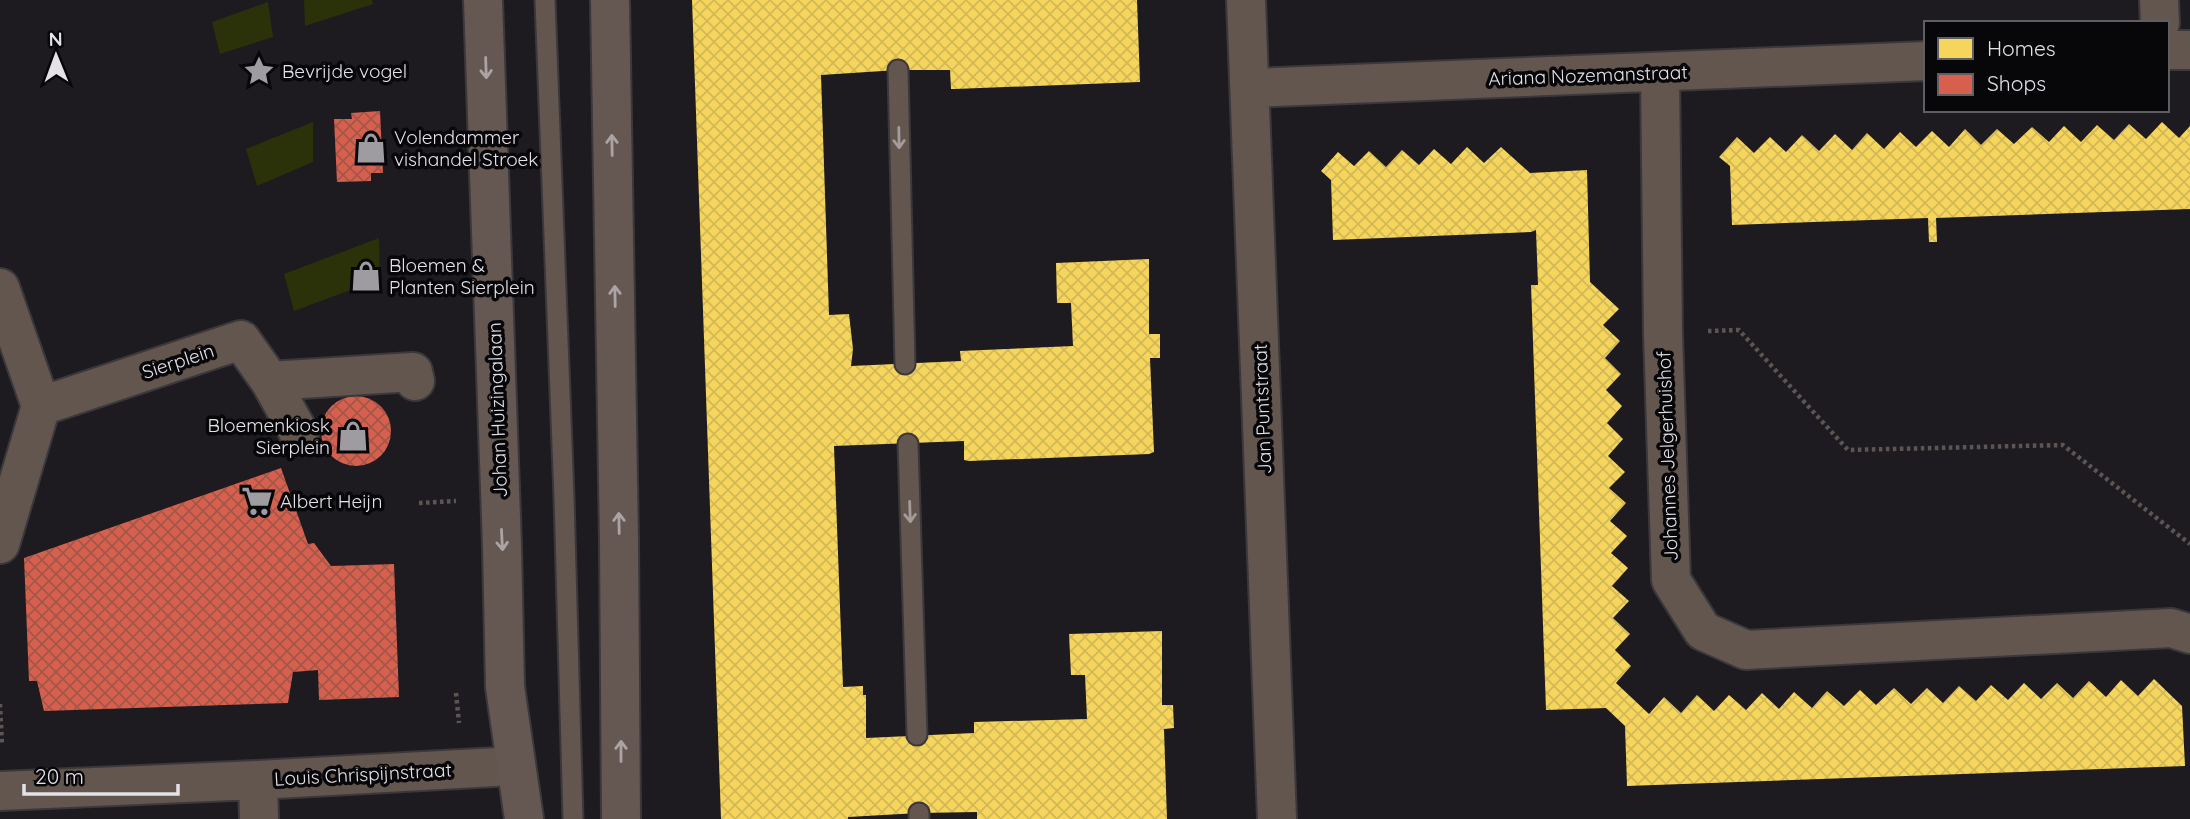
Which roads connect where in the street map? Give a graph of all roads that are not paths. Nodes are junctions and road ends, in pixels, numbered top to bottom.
1 (483, 0) edge
2 (545, 0) edge
3 (610, 0) edge
4 (1246, 0) edge
5 (2159, 0) edge
6 (2160, 21) edge
7 (2169, 50) edge
8 (2190, 50) edge
9 (1924, 61) edge
10 (898, 70) dead end
11 (1660, 73) junction
12 (1251, 88) junction
13 (0, 288) edge
14 (905, 364) dead end
15 (270, 381) junction
16 (415, 381) dead end
17 (41, 407) junction
18 (299, 433) dead end
19 (908, 444) dead end
20 (0, 544) edge
21 (2190, 634) edge
22 (917, 735) dead end
23 (516, 765) junction
24 (258, 780) junction
25 (0, 791) edge
26 (259, 819) edge
27 (524, 819) edge
28 (573, 819) edge
29 (621, 819) edge
30 (1277, 819) edge

1 -> 23 main road, Johan Huizingalaan
2 - 28 lane
29 -> 3 main road
4 - 12 street, Jan Puntstraat
5 - 6 street
7 - 8 street
9 - 11 street, Ariana Nozemanstraat
10 -> 14 lane
11 - 12 street, Ariana Nozemanstraat
11 - 21 street, Johannes Jelgerhuishof
12 - 30 street, Jan Puntstraat
13 - 17 street
15 - 16 street
15 - 17 street, Sierplein
15 - 18 street
17 - 20 street
19 -> 22 lane
23 - 24 street, Louis Chrispijnstraat
23 - 27 main road, Johan Huizingalaan
24 - 25 street, Louis Chrispijnstraat
24 - 26 street

